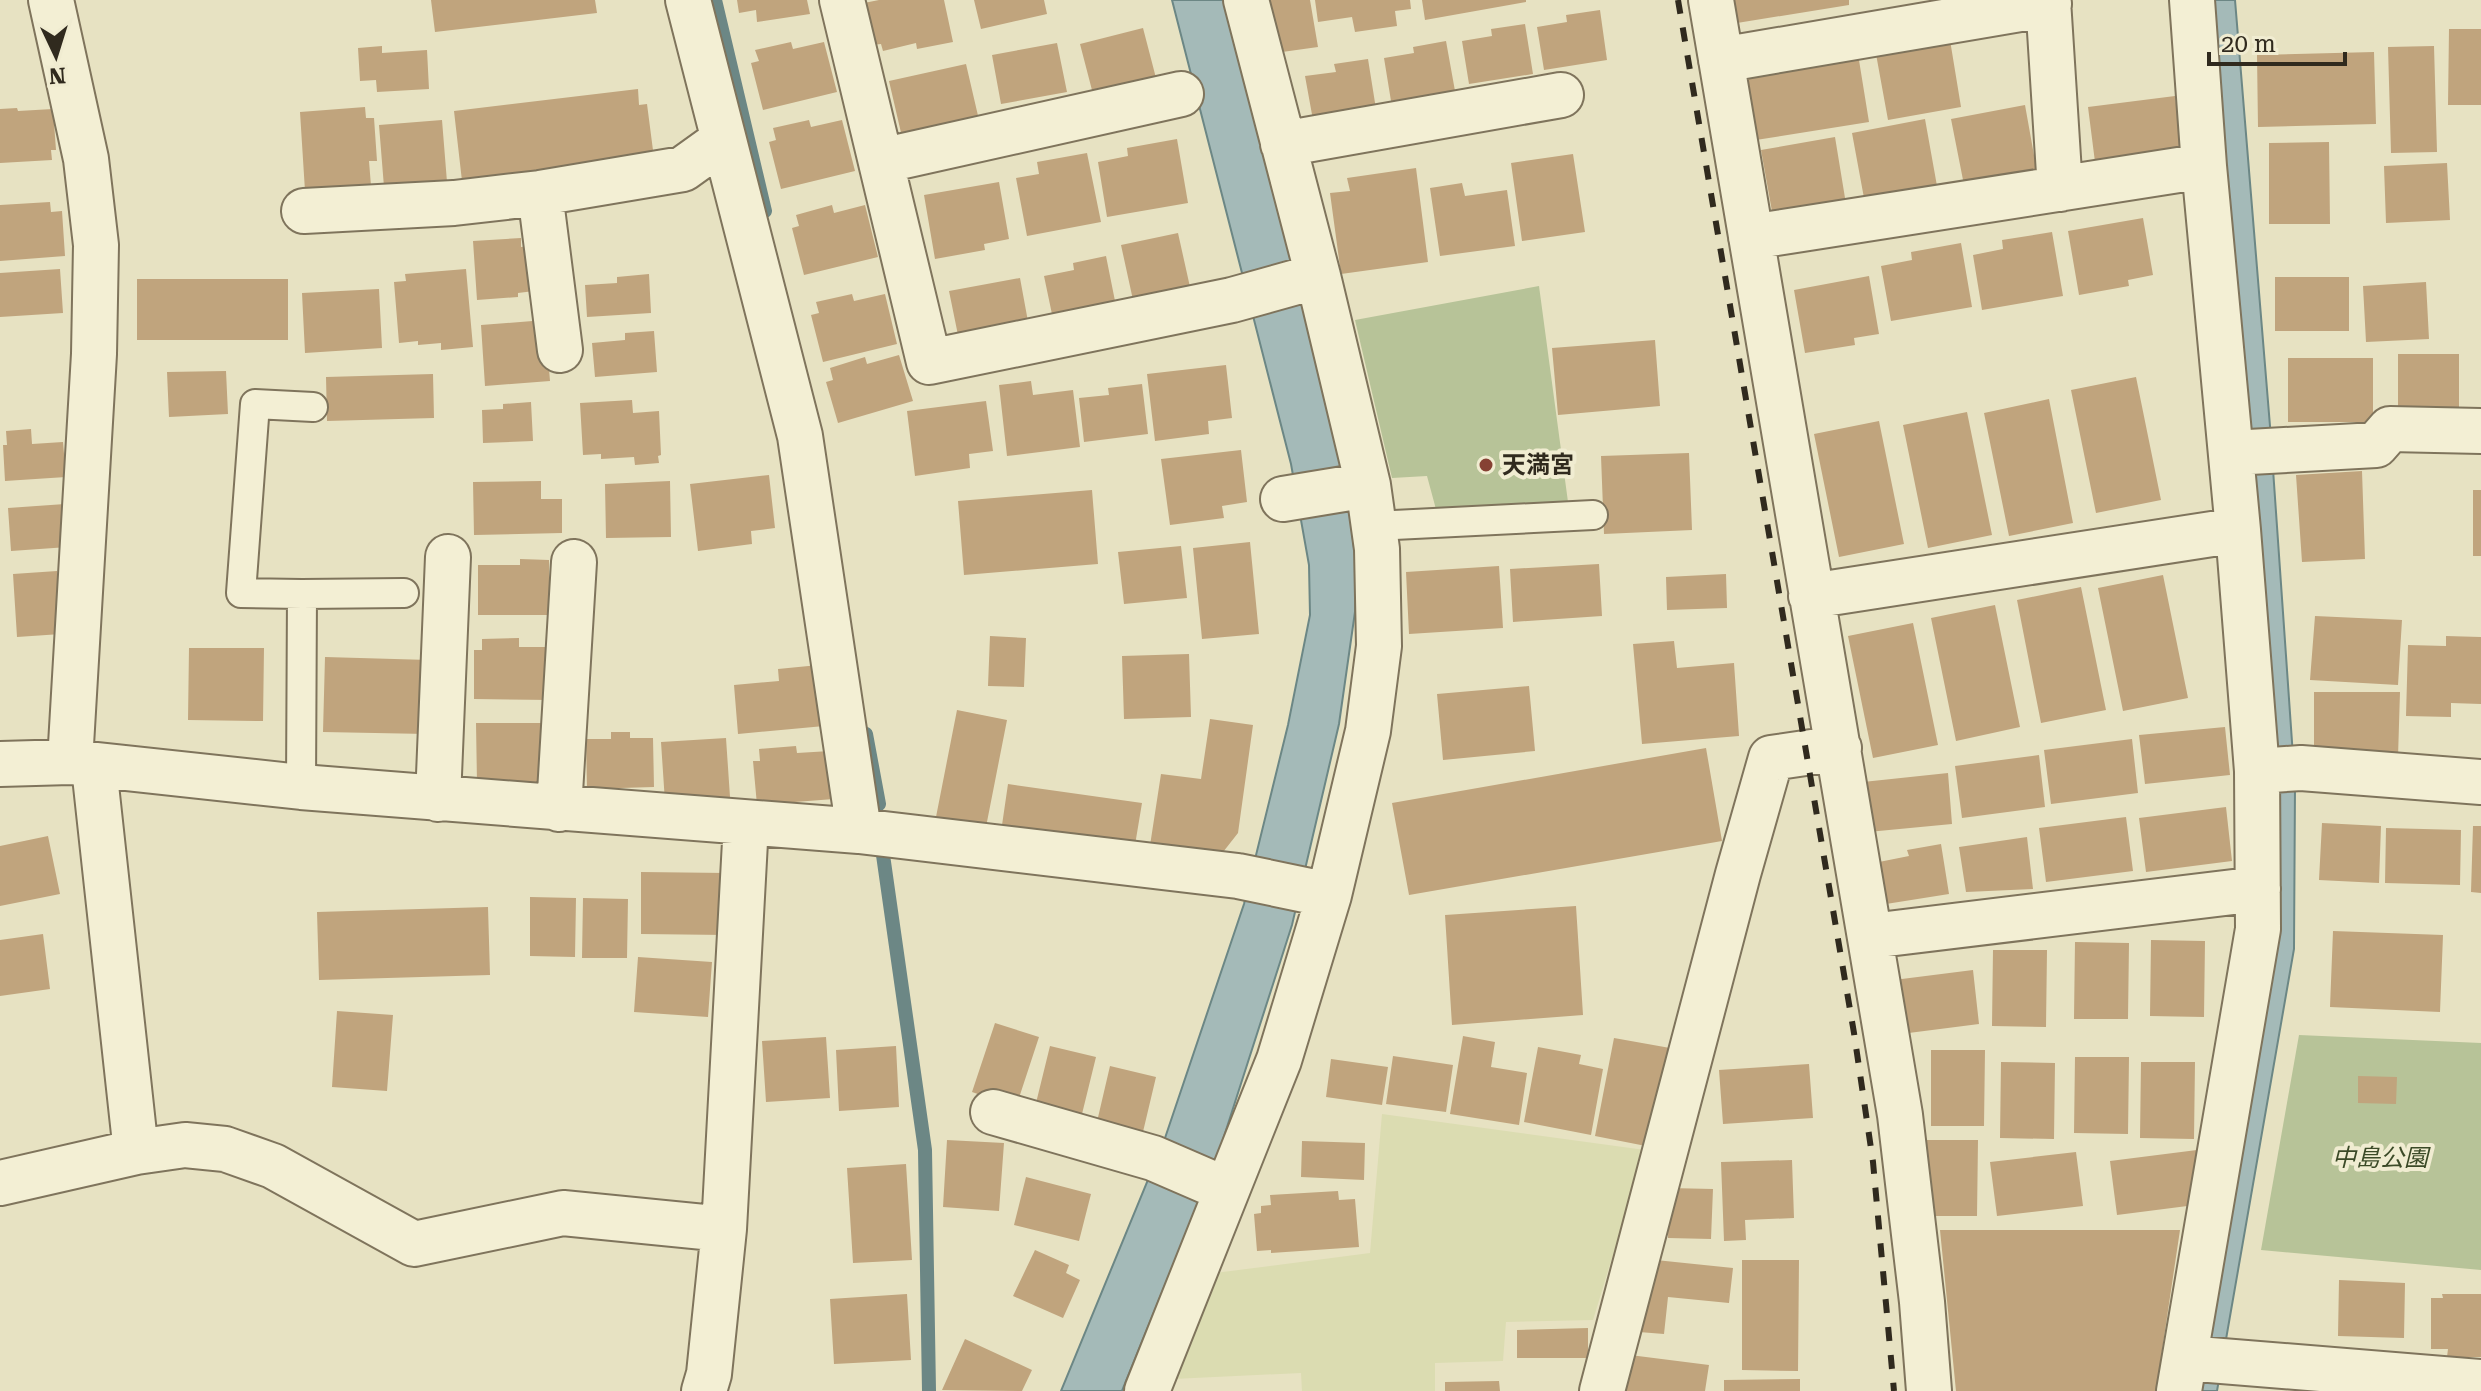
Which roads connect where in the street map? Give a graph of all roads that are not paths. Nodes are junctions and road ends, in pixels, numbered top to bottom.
1 (51, 0) edge
2 (688, 0) edge
3 (842, 0) edge
4 (1246, 0) edge
5 (1711, 0) edge
6 (2192, 0) edge
7 (2048, 2) edge
8 (1721, 60) junction
9 (1181, 94) dead end
10 (1561, 95) dead end
11 (722, 141) junction
12 (1283, 144) junction
13 (881, 161) junction
14 (2204, 166) junction
15 (2060, 189) junction
16 (540, 193) junction
17 (304, 211) dead end
18 (1751, 237) junction
19 (1311, 278) junction
20 (560, 350) dead end
21 (313, 407) dead end
22 (2481, 431) edge
23 (2248, 452) junction
24 (1288, 498) dead end
25 (1364, 500) junction
26 (1593, 515) dead end
27 (2238, 530) junction
28 (448, 557) dead end
29 (574, 562) dead end
30 (404, 593) dead end
31 (302, 594) junction
32 (1811, 596) junction
33 (1839, 748) junction
34 (0, 764) edge
35 (82, 764) junction
36 (2276, 769) junction
37 (2481, 782) edge
38 (301, 787) junction
39 (438, 799) junction
40 (559, 809) junction
41 (746, 823) junction
42 (859, 831) junction
43 (2258, 889) junction
44 (1317, 892) junction
45 (1871, 936) junction
46 (993, 1112) dead end
47 (136, 1152) junction
48 (0, 1183) edge
49 (1219, 1186) junction
50 (724, 1229) junction
51 (2197, 1368) edge
52 (2481, 1382) edge
53 (704, 1391) edge
54 (1147, 1391) edge
55 (1602, 1391) edge
56 (1929, 1391) edge

1 - 35 street
2 - 11 street
3 - 13 street
4 - 12 street
5 - 8 street
6 - 14 street
7 - 8 street
7 - 15 street
8 - 18 street
9 - 13 street
10 - 12 street
11 - 16 street
11 - 42 street
12 - 19 street
13 - 19 street
14 - 15 street
14 - 23 street
15 - 18 street
16 - 17 street
16 - 20 street
18 - 32 street
19 - 25 street
21 - 31 lane
22 - 23 street
23 - 27 street
24 - 25 street
25 - 26 lane
25 - 44 street
27 - 32 street
27 - 36 street
28 - 39 street
29 - 40 street
30 - 31 lane
31 - 38 lane
32 - 33 street
33 - 45 street
33 - 55 street
34 - 35 street
35 - 38 street
35 - 47 street
36 - 37 street
36 - 43 street
38 - 39 street
39 - 40 street
40 - 41 street
41 - 42 street
41 - 50 street
42 - 44 street
43 - 45 street
43 - 51 street
44 - 49 street
45 - 56 street
46 - 49 street
47 - 48 street
47 - 50 street
49 - 54 street
50 - 53 street
51 - 52 street

